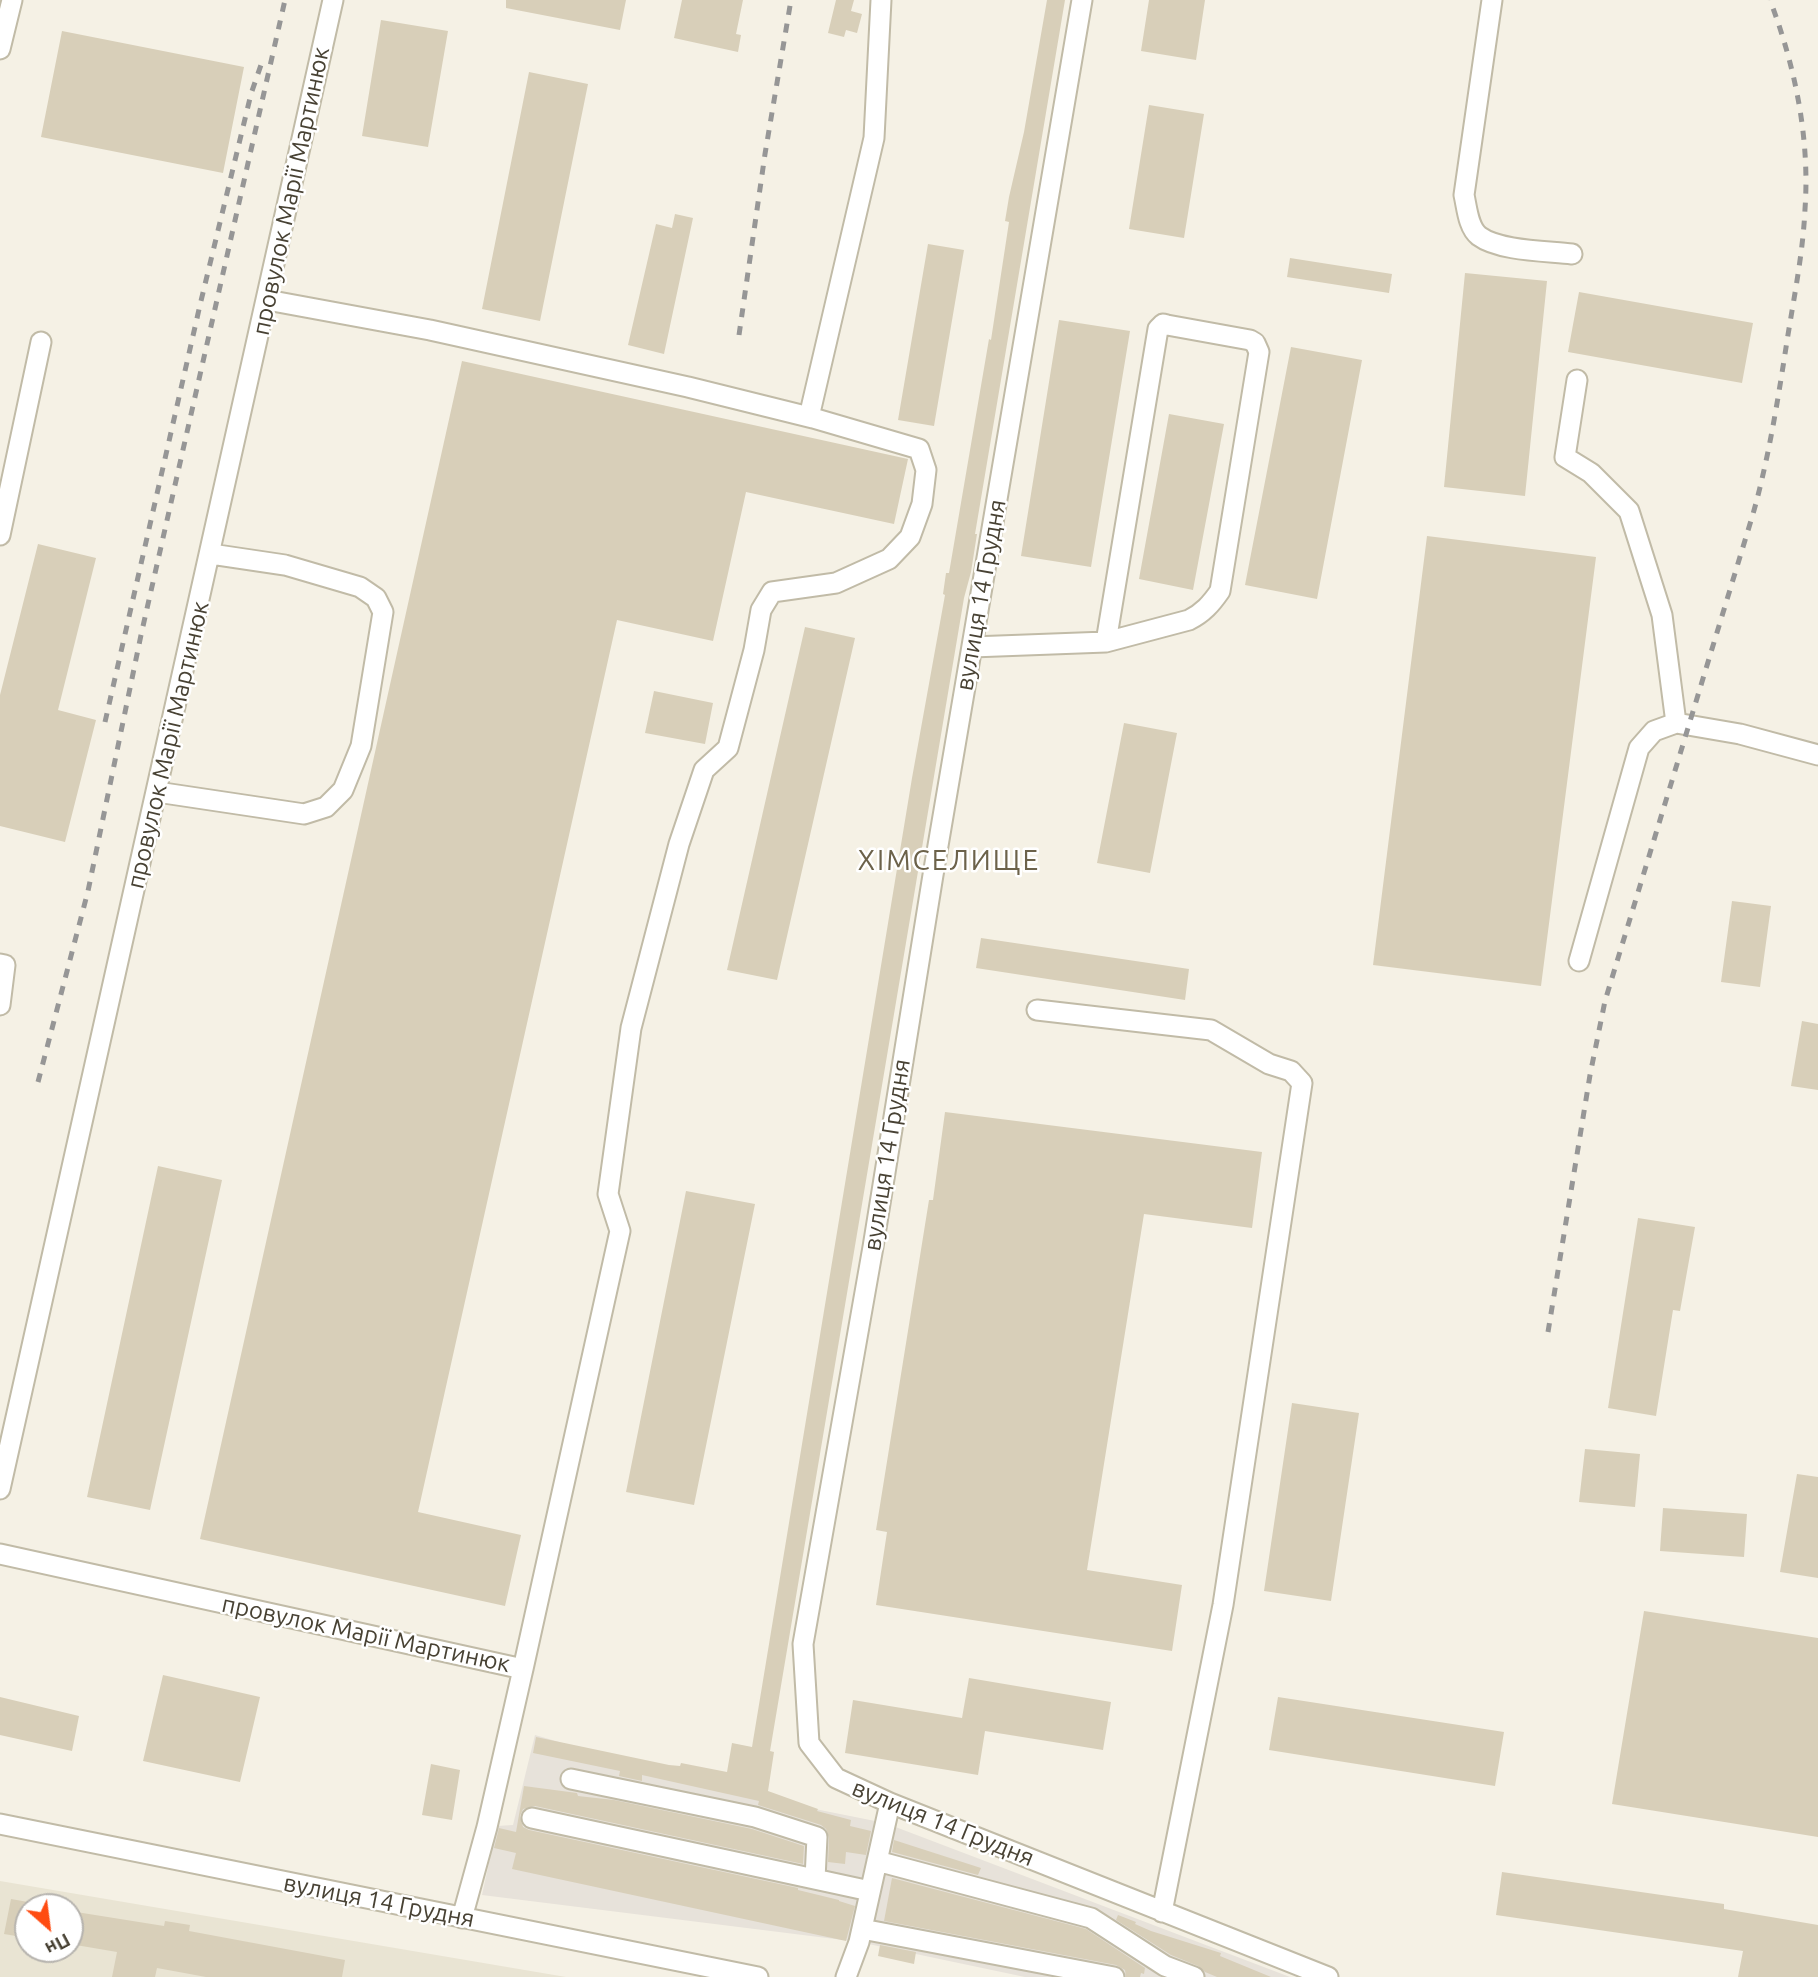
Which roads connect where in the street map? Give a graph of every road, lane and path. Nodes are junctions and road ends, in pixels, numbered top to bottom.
1 (12, 0) edge
2 (333, 0) edge
3 (881, 0) edge
4 (1082, 0) edge
5 (1492, 0) edge
6 (0, 49) edge
7 (1572, 254) dead end
8 (267, 300) junction
9 (41, 342) dead end
10 (1577, 380) dead end
11 (809, 416) junction
12 (0, 535) edge
13 (211, 554) junction
14 (1106, 642) junction
15 (972, 647) junction
16 (1676, 723) junction
17 (1818, 755) edge
18 (157, 792) junction
19 (1579, 961) dead end
20 (0, 964) edge
21 (0, 1005) edge
22 (1037, 1010) dead end
23 (0, 1489) edge
24 (0, 1554) edge
25 (523, 1669) junction
26 (571, 1779) dead end
27 (890, 1803) junction
28 (532, 1818) dead end
29 (0, 1824) edge
30 (877, 1861) junction
31 (816, 1879) junction
32 (870, 1891) junction
33 (1163, 1912) junction
34 (462, 1918) junction
35 (862, 1928) junction
36 (758, 1977) edge
37 (846, 1977) edge
38 (1114, 1977) edge
39 (1194, 1977) edge
40 (1328, 1977) edge

1 - 6 street
2 - 8 street, провулок Марії Мартинюк
3 - 11 street
4 - 15 street, вулиця 14 Грудня
5 - 7 street
8 - 11 street
8 - 13 street, провулок Марії Мартинюк
9 - 12 street
10 - 16 street
11 - 25 street
13 - 18 street, провулок Марії Мартинюк
13 - 18 street
14 - 14 street
14 - 15 street
15 - 27 street, вулиця 14 Грудня
16 - 17 street
16 - 19 street
18 - 23 street, провулок Марії Мартинюк
20 - 21 street
22 - 33 street
24 - 25 street, провулок Марії Мартинюк
25 - 34 street, провулок Марії Мартинюк
26 - 31 street
27 - 30 street
27 - 33 street, вулиця 14 Грудня
28 - 31 street
29 - 34 street, вулиця 14 Грудня
30 - 32 street
30 - 39 street
31 - 32 street
32 - 35 street
33 - 40 street, вулиця 14 Грудня
34 - 36 street, вулиця 14 Грудня
35 - 37 street
35 - 38 street

